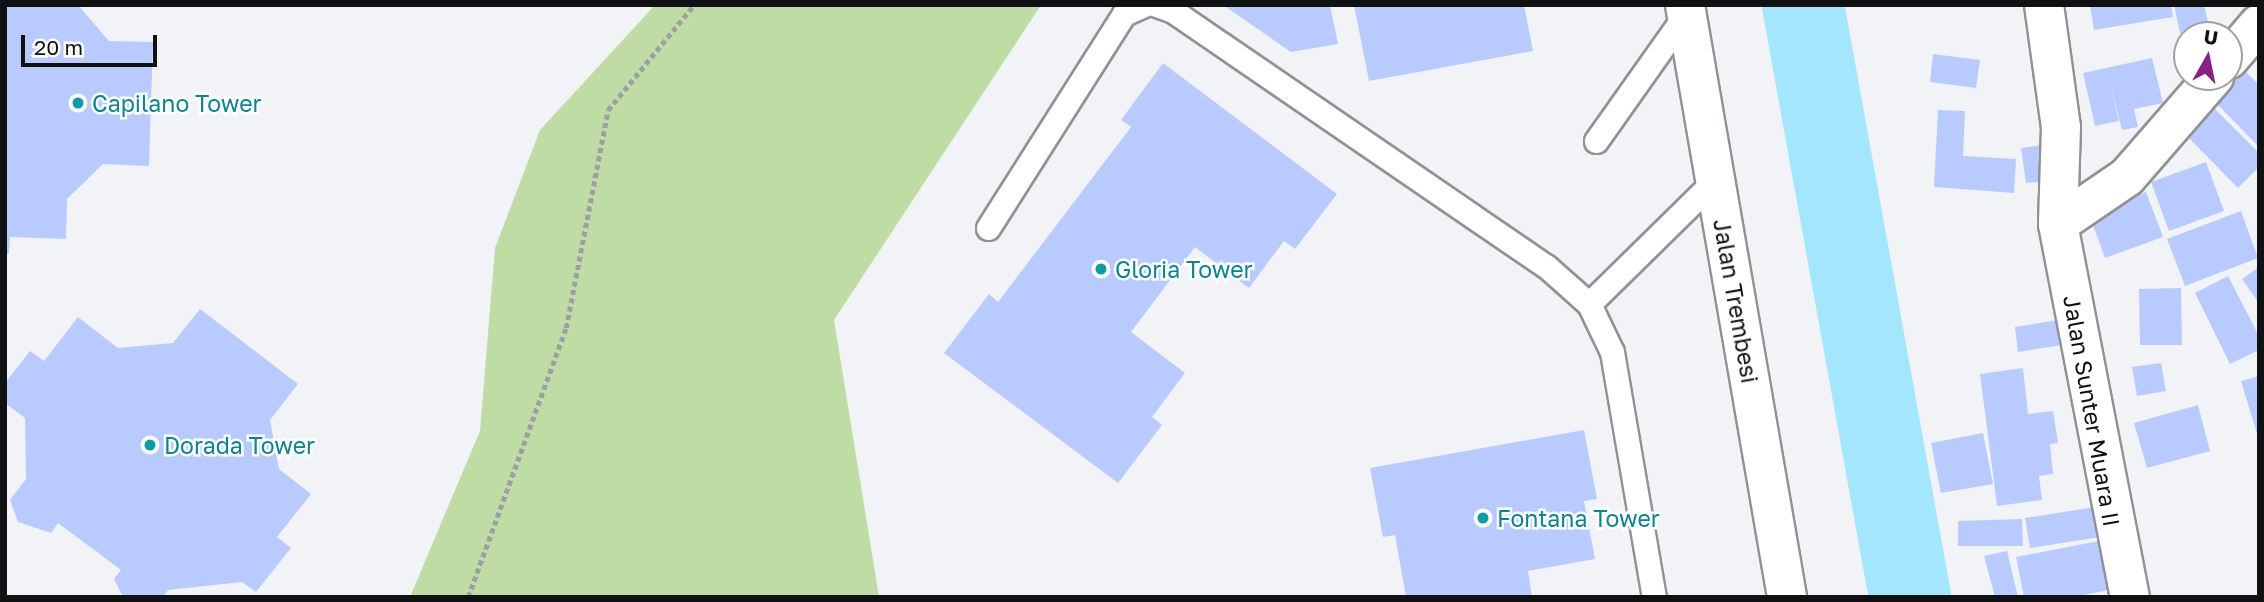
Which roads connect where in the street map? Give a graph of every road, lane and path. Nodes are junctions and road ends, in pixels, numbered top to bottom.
1 (694, 5) edge
2 (1144, 5) edge
3 (1156, 5) edge
4 (2044, 5) edge
5 (1686, 10) edge
6 (2259, 24) edge
7 (2243, 43) edge
8 (2202, 91) edge
9 (1596, 141) dead end
10 (1715, 180) junction
11 (2058, 224) junction
12 (988, 228) dead end
13 (1589, 304) junction
14 (468, 597) edge
15 (1654, 597) edge
16 (1787, 597) edge
17 (2130, 597) edge

1 - 14 path
2 - 12 lane
3 - 13 lane
4 - 11 street, Jalan Sunter Muara II
5 - 9 lane
5 - 10 street, Jalan Trembesi
6 - 7 street
8 - 11 street
10 - 13 lane
10 - 16 street, Jalan Trembesi
11 - 17 street, Jalan Sunter Muara II
13 - 15 lane

